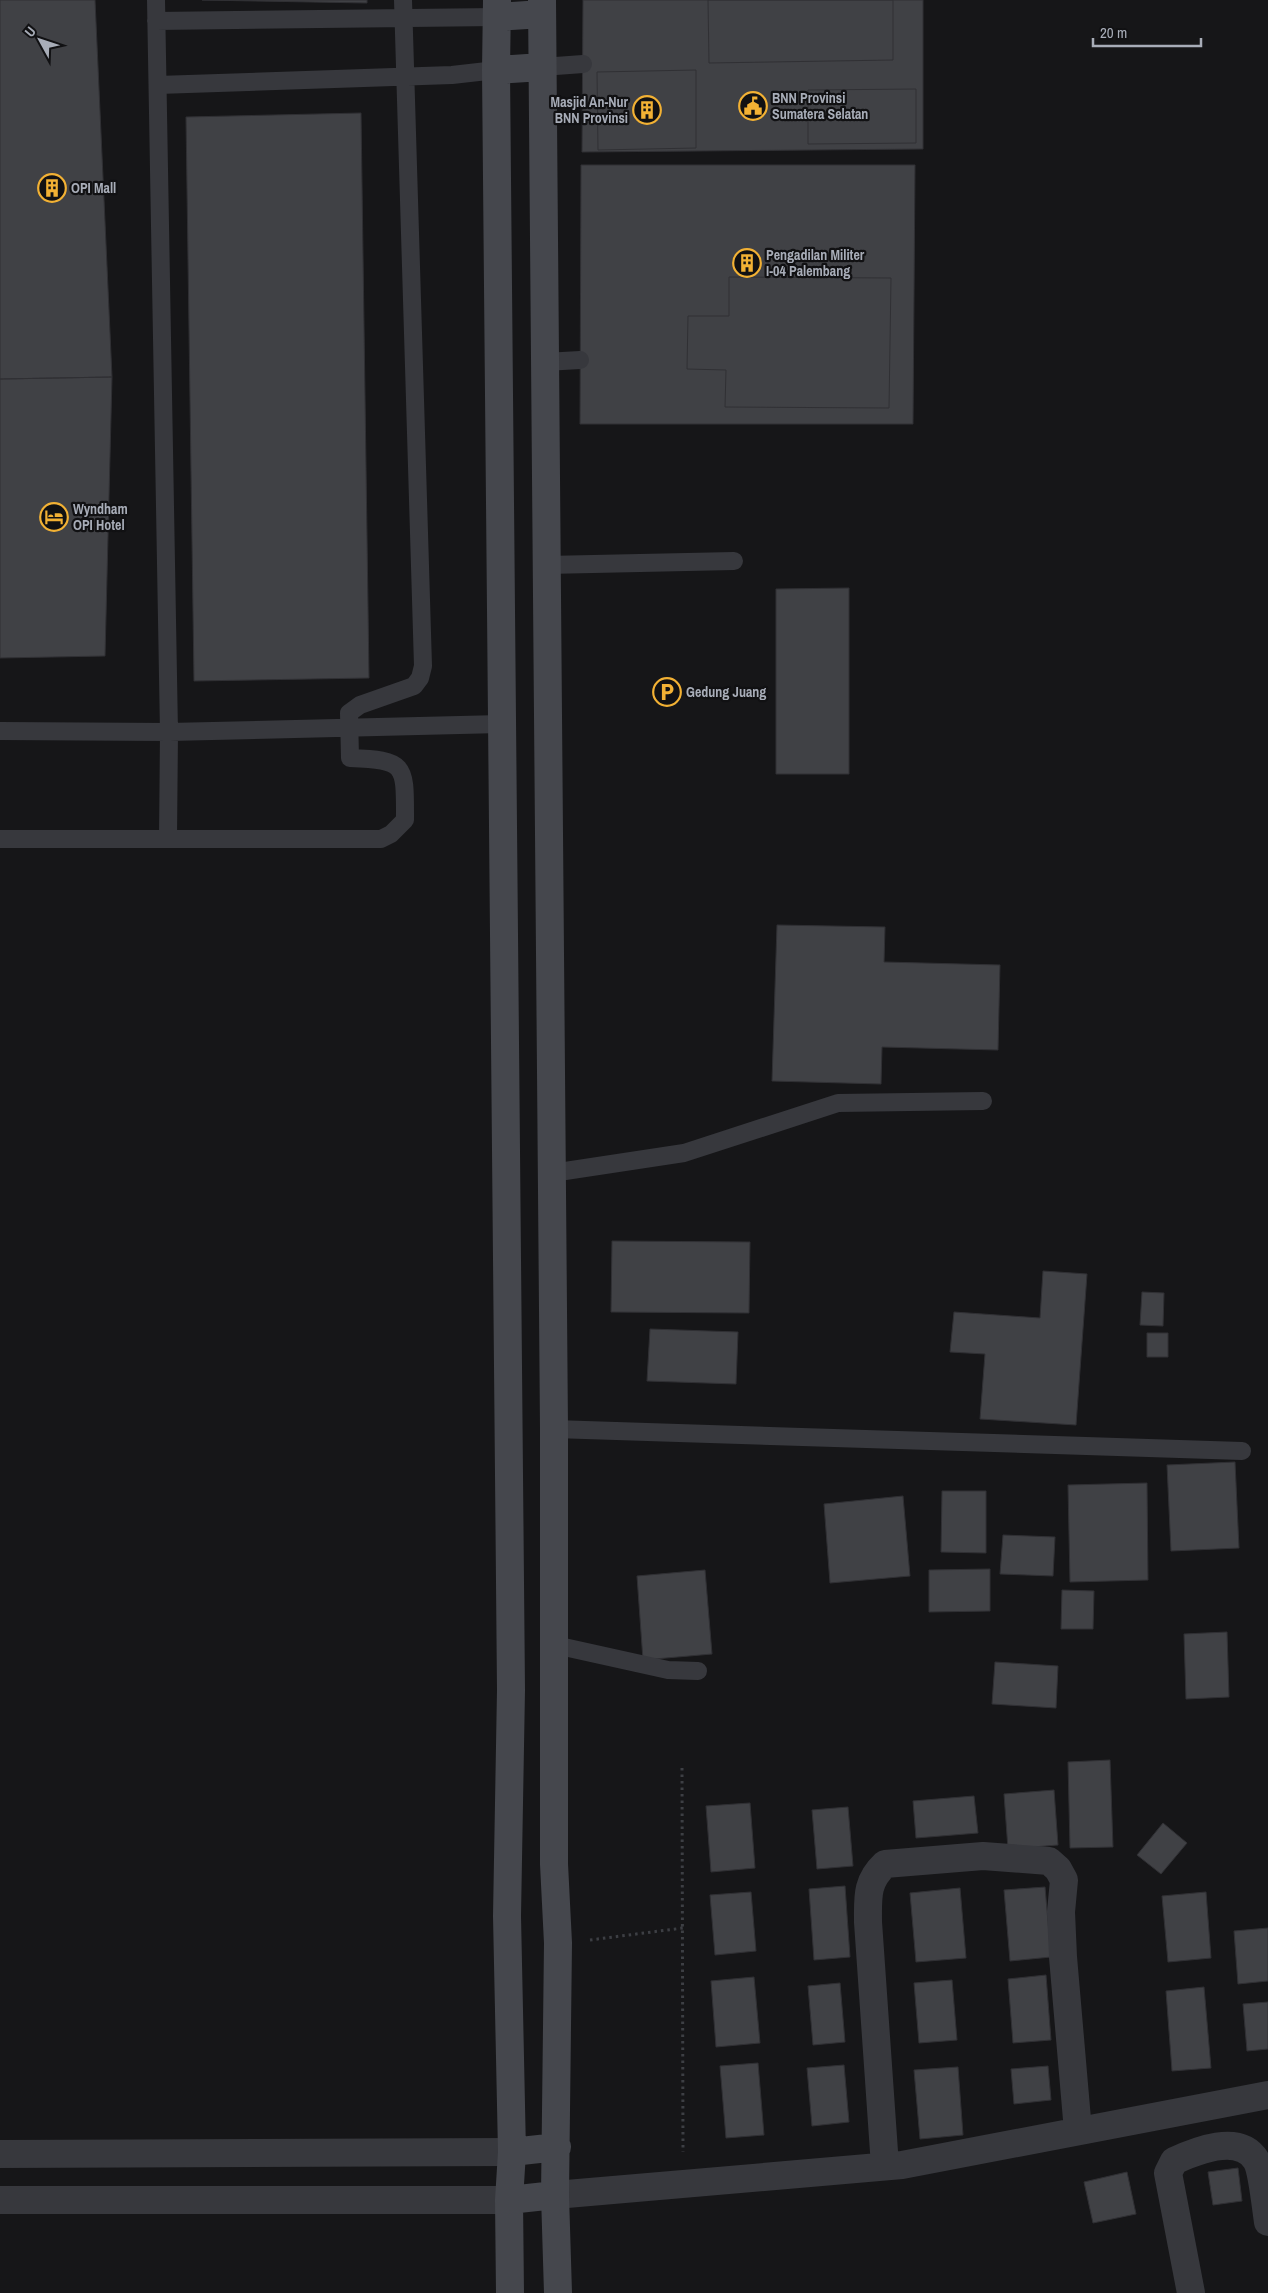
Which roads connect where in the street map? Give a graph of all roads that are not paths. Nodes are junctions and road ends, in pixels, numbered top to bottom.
1 (156, 0) edge
2 (542, 7) edge
3 (403, 8) edge
4 (497, 9) edge
5 (156, 21) junction
6 (583, 64) dead end
7 (542, 67) junction
8 (496, 70) junction
9 (404, 76) junction
10 (158, 85) junction
11 (580, 360) dead end
12 (545, 362) junction
13 (734, 561) dead end
14 (546, 565) junction
15 (501, 724) junction
16 (350, 726) junction
17 (0, 731) edge
18 (169, 732) junction
19 (0, 839) edge
20 (168, 839) junction
21 (984, 1101) dead end
22 (552, 1173) junction
23 (554, 1429) junction
24 (1242, 1451) dead end
25 (556, 1645) junction
26 (698, 1671) dead end
27 (1268, 2096) edge
28 (1078, 2131) junction
29 (557, 2147) junction
30 (512, 2152) junction
31 (0, 2154) edge
32 (885, 2166) junction
33 (555, 2195) junction
34 (0, 2200) edge
35 (509, 2200) junction
36 (1268, 2222) edge
37 (510, 2293) edge
38 (558, 2293) edge
39 (1191, 2293) edge

1 - 5 lane
2 - 4 street
2 - 7 street
3 - 4 lane
3 - 5 lane
3 - 9 lane
4 - 8 street
5 - 10 lane
6 - 7 lane
7 - 8 street
7 - 12 street
8 - 9 lane
8 - 15 street
9 - 10 lane
9 - 16 lane
10 - 18 lane
11 - 12 lane
12 - 14 street
13 - 14 lane
14 - 22 street
15 - 16 lane
15 - 30 street
16 - 18 lane
16 - 20 lane
17 - 18 lane
18 - 20 lane
19 - 20 lane
21 - 22 lane
22 - 23 street
23 - 24 lane
23 - 25 street
25 - 26 lane
25 - 29 street
27 - 28 street
28 - 32 street
28 - 32 street
29 - 30 street
29 - 33 street
30 - 31 street
30 - 35 street
32 - 33 street
33 - 35 street
33 - 38 street
34 - 35 street
35 - 37 street
36 - 39 street

